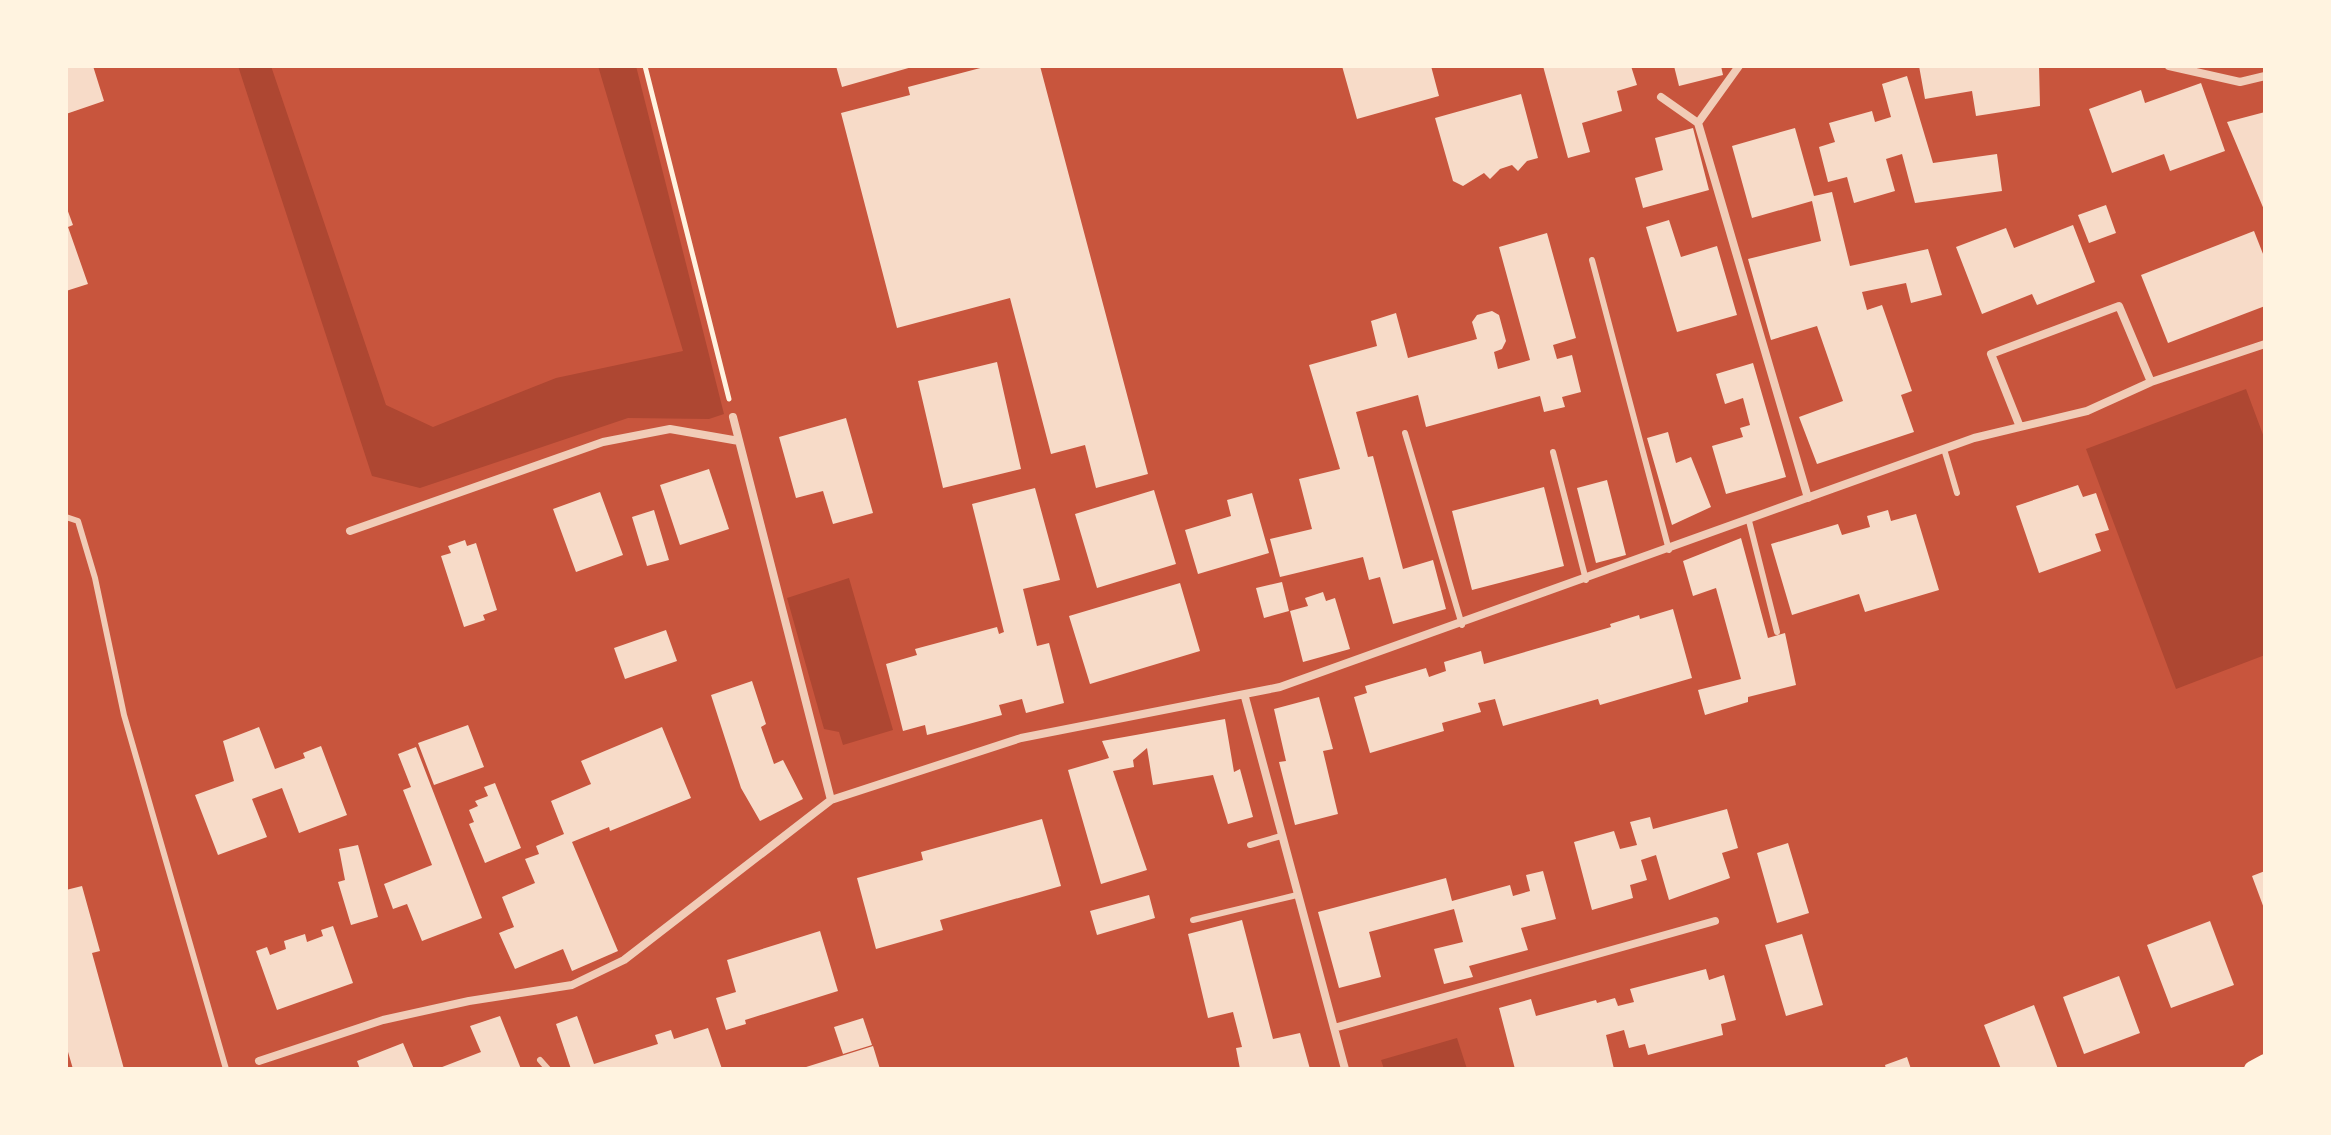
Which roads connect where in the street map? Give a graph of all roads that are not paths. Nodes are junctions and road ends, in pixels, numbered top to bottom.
1 (1739, 66) edge
2 (2169, 66) edge
3 (2265, 76) edge
4 (1661, 97) dead end
5 (1698, 123) junction
6 (1592, 260) dead end
7 (2265, 344) edge
8 (2151, 382) junction
9 (733, 417) road end
10 (2020, 427) junction
11 (1405, 433) dead end
12 (739, 441) junction
13 (1944, 449) junction
14 (1553, 452) dead end
15 (1957, 493) dead end
16 (1808, 498) junction
17 (66, 517) edge
18 (1749, 521) junction
19 (350, 531) dead end
20 (1669, 550) junction
21 (1586, 580) junction
22 (1462, 625) junction
23 (1777, 632) dead end
24 (1245, 697) junction
25 (831, 800) junction
26 (1281, 836) junction
27 (1250, 845) dead end
28 (1297, 895) junction
29 (1193, 920) dead end
30 (1715, 921) dead end
31 (1334, 1028) junction
32 (540, 1060) dead end
33 (259, 1061) dead end
34 (2265, 1062) edge
35 (226, 1069) edge
36 (548, 1069) edge
37 (1345, 1069) edge
38 (2252, 1069) edge

1 - 5 street
2 - 3 street
4 - 5 street
5 - 16 street
6 - 20 lane
7 - 8 street
8 - 10 street
8 - 10 street
9 - 12 street
10 - 13 street
11 - 22 lane
12 - 19 street
12 - 25 street
13 - 15 lane
13 - 16 street
14 - 21 lane
16 - 18 street
17 - 35 lane
18 - 20 street
18 - 23 lane
20 - 21 street
21 - 22 street
22 - 24 street
24 - 25 street
24 - 26 street
25 - 33 street
26 - 27 lane
26 - 28 street
28 - 29 lane
28 - 31 street
30 - 31 street
31 - 37 street
32 - 36 lane
34 - 38 main road

